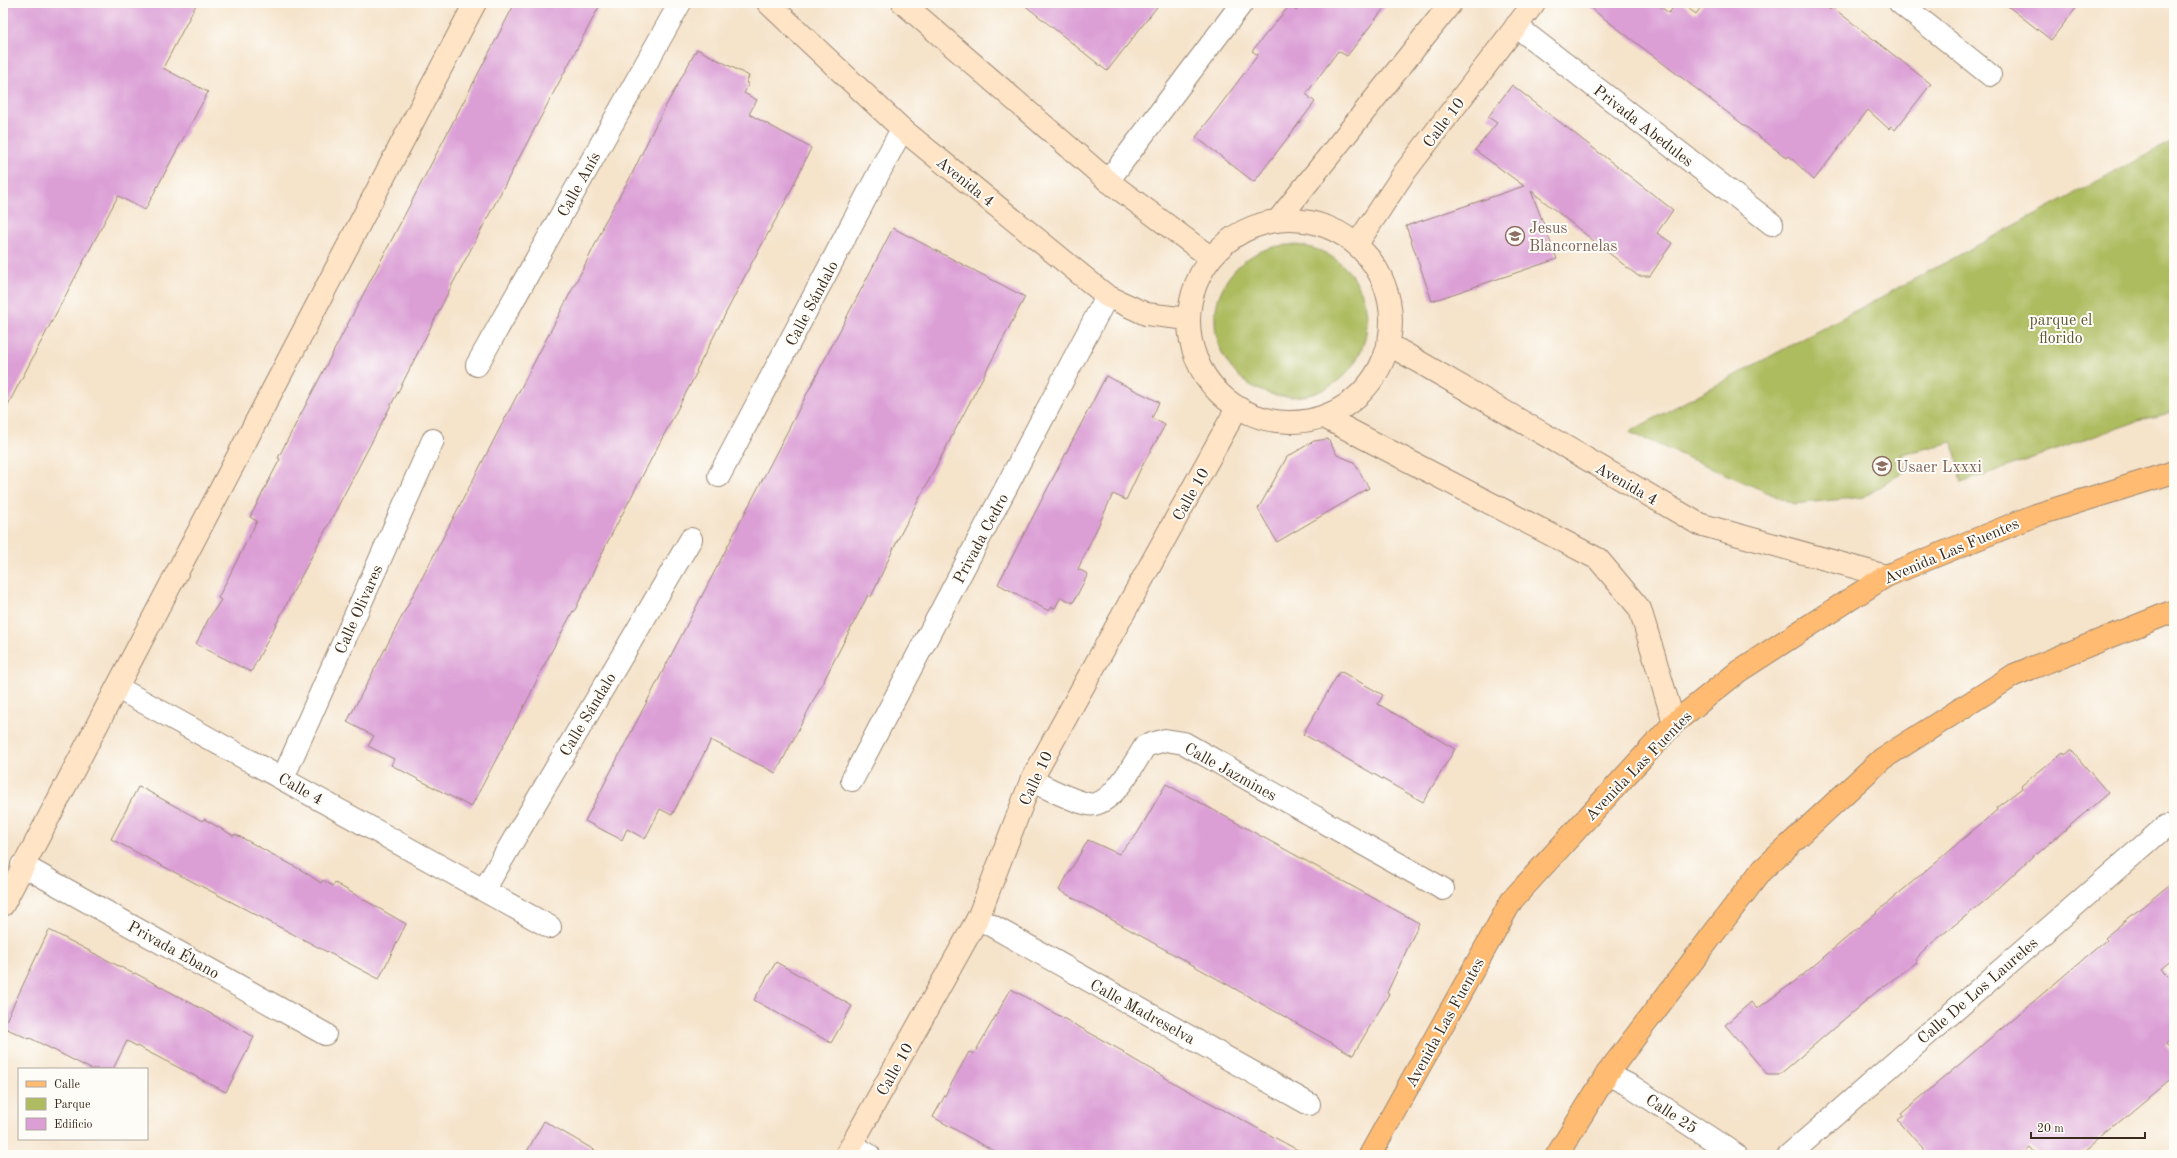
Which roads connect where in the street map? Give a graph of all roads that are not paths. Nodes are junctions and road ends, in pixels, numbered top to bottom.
1 (475, 3) edge
2 (680, 3) edge
3 (768, 3) edge
4 (1242, 3) edge
5 (1450, 3) edge
6 (1534, 3) edge
7 (1900, 3) edge
8 (911, 6) edge
9 (1516, 26) junction
10 (1990, 75) dead end
11 (902, 129) junction
12 (1108, 181) junction
13 (1278, 220) junction
14 (1772, 224) dead end
15 (1357, 244) junction
16 (1210, 257) junction
17 (1107, 296) junction
18 (1188, 319) junction
19 (1388, 344) junction
20 (477, 365) dead end
21 (1237, 408) junction
22 (1324, 416) junction
23 (433, 440) dead end
24 (2174, 472) edge
25 (719, 476) dead end
26 (691, 539) dead end
27 (1886, 576) junction
28 (2174, 611) edge
29 (118, 688) junction
30 (1674, 723) junction
31 (283, 778) junction
32 (852, 780) dead end
33 (1030, 781) junction
34 (2166, 826) dead end
35 (22, 865) junction
36 (1443, 889) dead end
37 (484, 890) junction
38 (3, 905) edge
39 (978, 918) junction
40 (550, 926) dead end
41 (325, 1034) dead end
42 (1607, 1074) junction
43 (1309, 1104) dead end
44 (856, 1152) edge
45 (1370, 1155) edge
46 (1556, 1155) edge
47 (1736, 1155) edge
48 (1789, 1155) edge

1 - 29 street
2 - 20 street, Calle Anís
3 - 11 street, Avenida 4
4 - 12 street
5 - 13 street
6 - 9 street, Calle 10
7 - 10 street
8 - 12 street
9 - 14 street, Privada Abedules
9 - 15 street, Calle 10
11 - 17 street, Avenida 4
11 - 25 street, Calle Sándalo
12 - 16 street
13 - 15 street
13 - 16 street
15 - 19 street
16 - 18 street
17 - 18 street, Avenida 4
17 - 32 street, Privada Cedro
18 - 21 street
19 - 22 street
19 - 27 street, Avenida 4
21 - 22 street
21 - 33 street, Calle 10
22 - 30 street
23 - 31 street, Calle Olivares
24 - 27 main road, Avenida Las Fuentes
26 - 37 street, Calle Sándalo
27 - 30 main road, Avenida Las Fuentes
28 - 42 main road
29 - 31 street, Calle 4
29 - 35 street
30 - 45 main road, Avenida Las Fuentes
31 - 37 street, Calle 4
33 - 36 street, Calle Jazmines
33 - 39 street, Calle 10
34 - 48 street, Calle De Los Laureles
35 - 38 street
35 - 41 street, Privada Ébano
37 - 40 street, Calle 4
39 - 43 street, Calle Madreselva
39 - 44 street, Calle 10
42 - 46 main road
42 - 47 street, Calle 25

